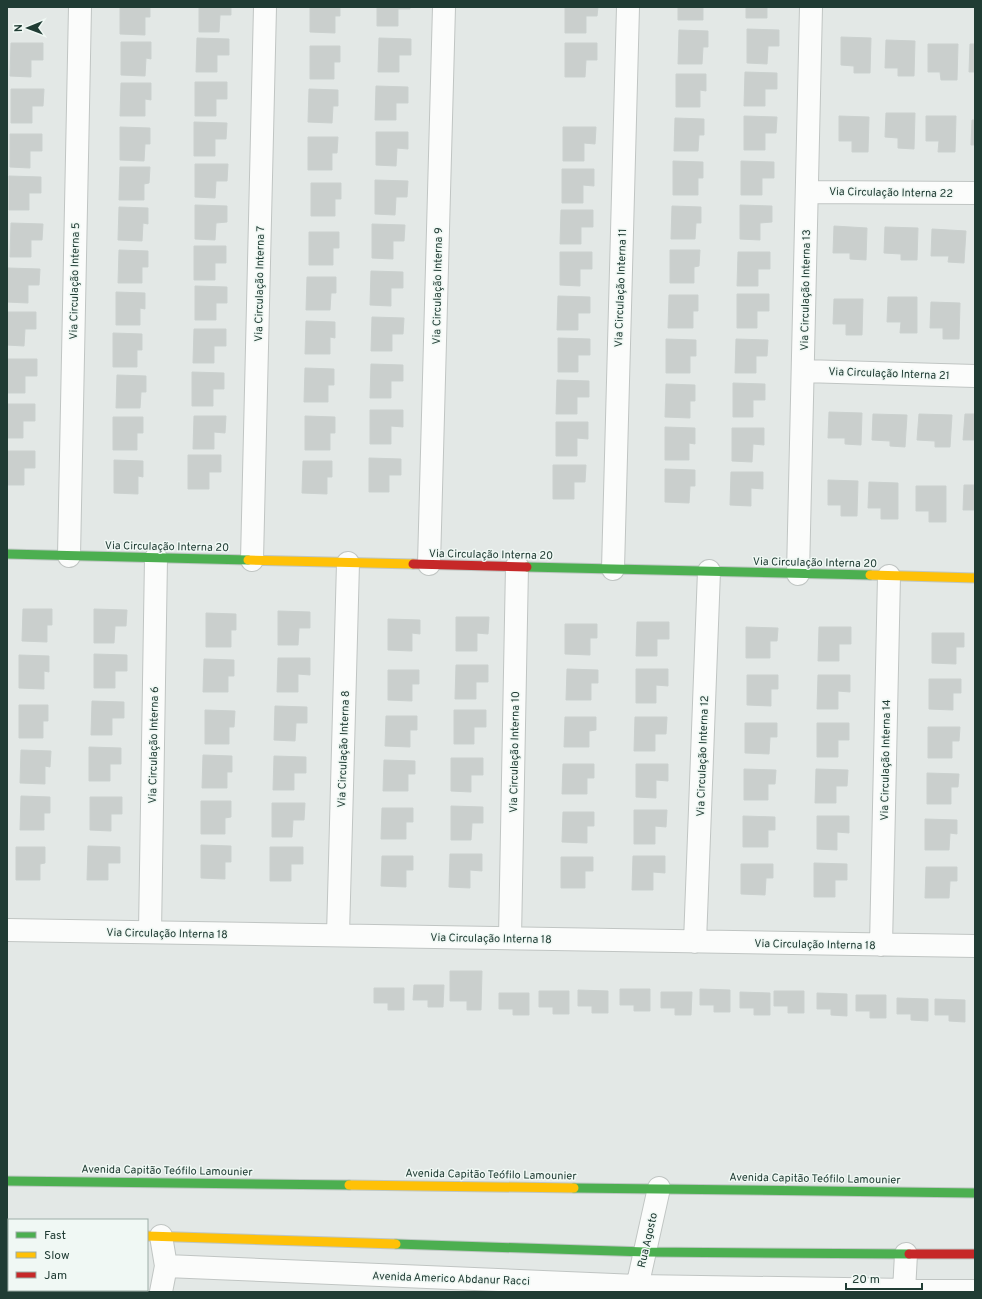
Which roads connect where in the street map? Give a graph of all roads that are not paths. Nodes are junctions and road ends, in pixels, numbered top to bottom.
1 (80, 7) edge
2 (265, 7) edge
3 (444, 7) edge
4 (628, 7) edge
5 (811, 7) edge
6 (807, 192) junction
7 (975, 194) edge
8 (803, 371) junction
9 (975, 376) edge
10 (7, 554) edge
11 (69, 556) junction
12 (156, 558) junction
13 (252, 560) junction
14 (348, 563) junction
15 (429, 564) junction
16 (517, 566) junction
17 (613, 569) junction
18 (709, 571) junction
19 (798, 574) junction
20 (889, 576) junction
21 (975, 578) edge
22 (7, 930) edge
23 (150, 932) junction
24 (338, 935) junction
25 (510, 938) junction
26 (695, 942) junction
27 (881, 945) junction
28 (975, 946) edge
29 (7, 1181) edge
30 (659, 1188) junction
31 (975, 1193) edge
32 (154, 1236) edge
33 (646, 1252) junction
34 (906, 1254) junction
35 (975, 1254) edge
36 (166, 1266) junction
37 (636, 1289) edge
38 (904, 1291) junction
39 (975, 1291) edge
40 (161, 1292) edge

1 - 11 street, Via Circulação Interna 5
2 - 13 street, Via Circulação Interna 7
3 - 15 street, Via Circulação Interna 9
4 - 17 street, Via Circulação Interna 11
5 - 6 street, Via Circulação Interna 13
6 - 7 street, Via Circulação Interna 22
6 - 8 street, Via Circulação Interna 13
8 - 9 street, Via Circulação Interna 21
8 - 19 street, Via Circulação Interna 13
10 - 11 main road, Via Circulação Interna 20
11 - 12 main road, Via Circulação Interna 20
12 - 13 main road, Via Circulação Interna 20
12 - 23 street, Via Circulação Interna 6
13 - 14 main road, Via Circulação Interna 20
14 - 15 main road, Via Circulação Interna 20
14 - 24 street, Via Circulação Interna 8
15 - 16 main road, Via Circulação Interna 20
16 - 17 main road, Via Circulação Interna 20
16 - 25 street, Via Circulação Interna 10
17 - 18 main road, Via Circulação Interna 20
18 - 19 main road, Via Circulação Interna 20
18 - 26 street, Via Circulação Interna 12
19 - 20 main road, Via Circulação Interna 20
20 - 21 main road, Via Circulação Interna 20
20 - 27 street, Via Circulação Interna 14
22 - 23 street, Via Circulação Interna 18
23 - 24 street, Via Circulação Interna 18
24 - 25 street, Via Circulação Interna 18
25 - 26 street, Via Circulação Interna 18
26 - 27 street, Via Circulação Interna 18
27 - 28 street, Via Circulação Interna 18
29 - 30 main road, Avenida Capitão Teófilo Lamounier
30 - 31 main road, Avenida Capitão Teófilo Lamounier
30 - 33 street, Rua Agosto
32 - 33 main road
32 - 36 street
33 - 34 main road
33 - 37 street, Rua Agosto
34 - 35 main road
34 - 38 street
36 - 37 street, Avenida Americo Abdanur Racci
36 - 40 street
37 - 38 street, Avenida Americo Abdanur Racci
38 - 39 street, Avenida Americo Abdanur Racci

